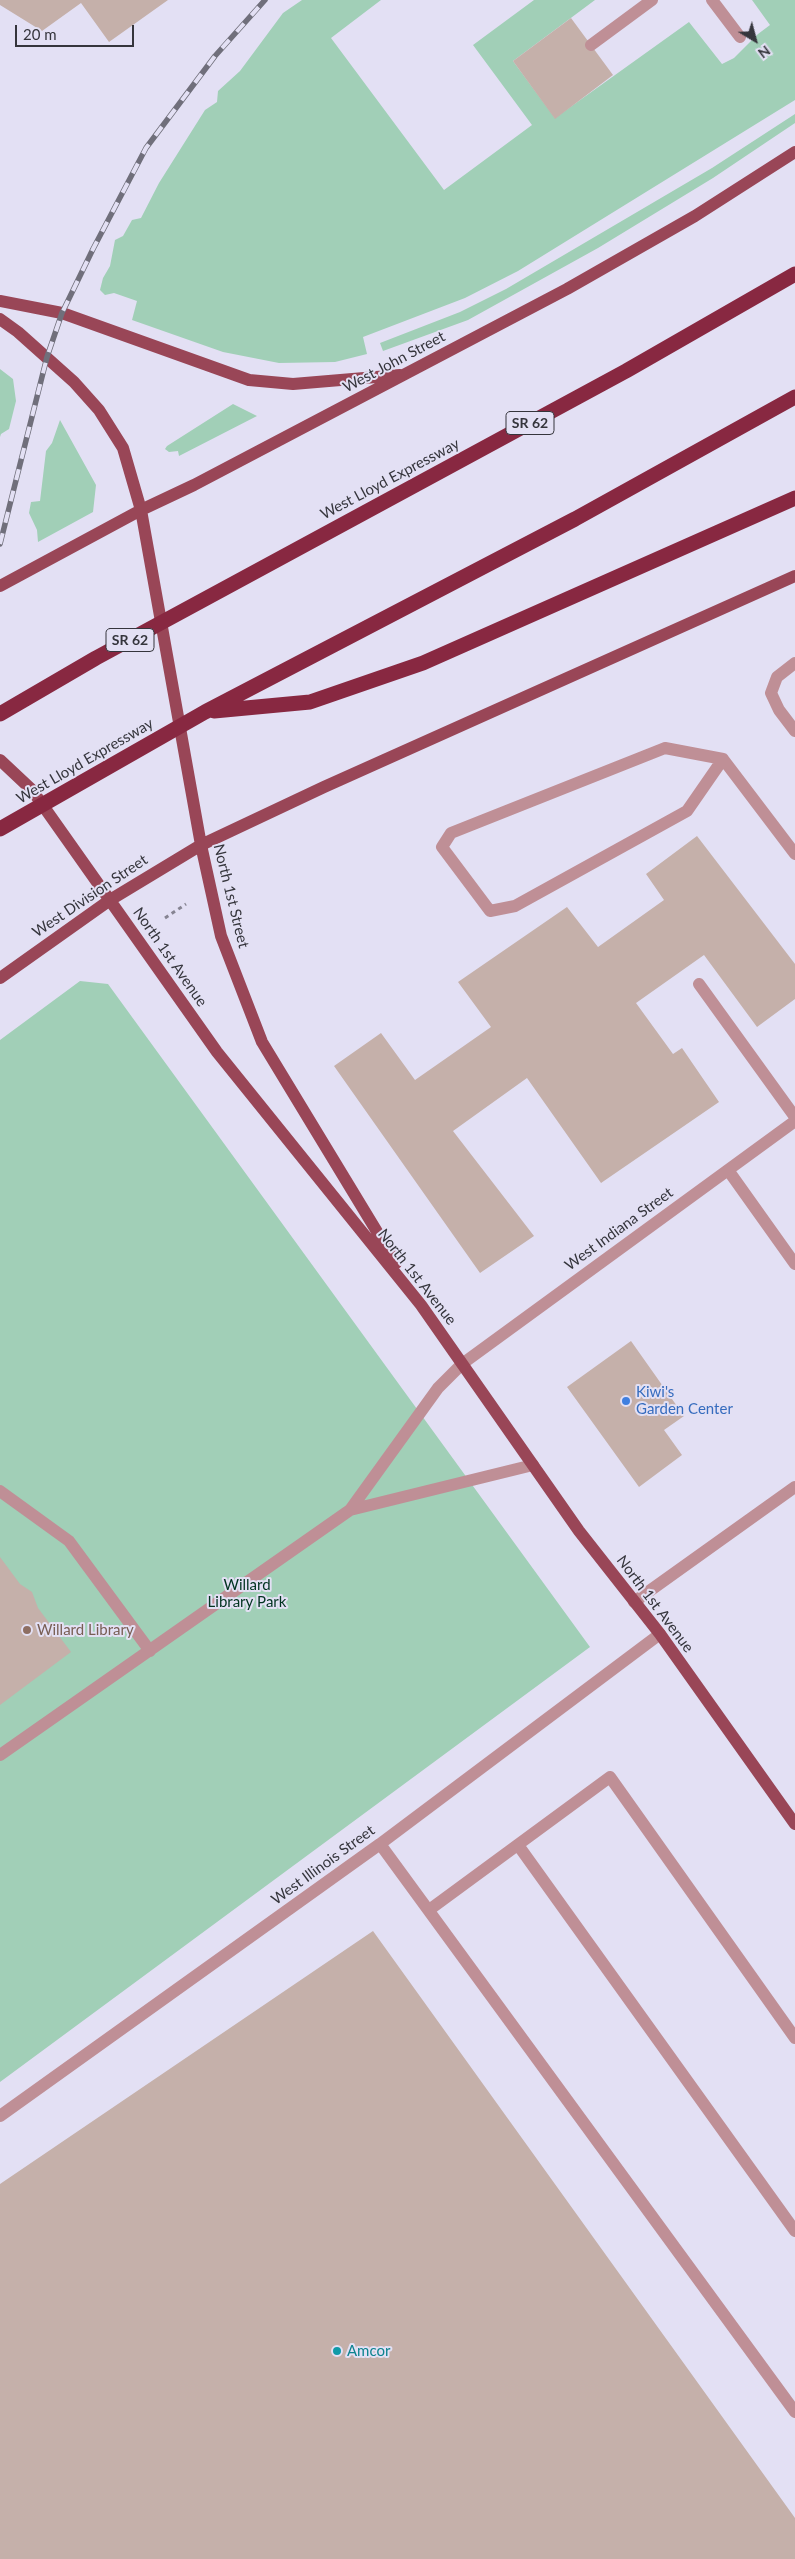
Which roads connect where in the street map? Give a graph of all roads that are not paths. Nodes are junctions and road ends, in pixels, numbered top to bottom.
1 (652, 0) edge
2 (712, 0) edge
3 (740, 37) dead end
4 (591, 46) dead end
5 (795, 152) edge
6 (795, 274) edge
7 (0, 301) edge
8 (0, 319) edge
9 (407, 374) junction
10 (795, 397) edge
11 (795, 498) edge
12 (141, 510) junction
13 (795, 576) edge
14 (0, 586) edge
15 (795, 663) edge
16 (206, 712) junction
17 (0, 714) edge
18 (795, 731) edge
19 (723, 759) junction
20 (0, 760) edge
21 (0, 829) edge
22 (201, 845) junction
23 (795, 854) edge
24 (110, 900) junction
25 (0, 978) edge
26 (699, 984) dead end
27 (795, 1117) edge
28 (795, 1122) edge
29 (728, 1170) junction
30 (795, 1264) edge
31 (421, 1305) junction
32 (462, 1364) junction
33 (533, 1465) junction
34 (795, 1487) edge
35 (0, 1490) edge
36 (350, 1510) junction
37 (634, 1602) junction
38 (660, 1634) junction
39 (150, 1652) junction
40 (0, 1756) edge
41 (795, 1823) edge
42 (380, 1844) junction
43 (518, 1845) junction
44 (429, 1910) junction
45 (795, 2038) edge
46 (0, 2116) edge
47 (795, 2231) edge
48 (795, 2412) edge

1 - 4 street
2 - 3 street
5 - 9 main road, West John Street
6 - 17 highway, West Lloyd Expressway / SR 62
7 - 9 main road
8 - 12 main road, North 1st Street
9 - 12 main road, West John Street
10 - 16 highway, West Lloyd Expressway
11 - 16 highway
12 - 14 main road, West John Street
12 - 22 main road, North 1st Street
13 - 22 main road, West Division Street
15 - 18 street
16 - 21 highway, West Lloyd Expressway
19 - 19 street
19 - 23 street
20 - 24 main road, North 1st Avenue
22 - 24 main road, West Division Street
22 - 31 main road, North 1st Street
24 - 25 main road, West Division Street
24 - 31 main road, North 1st Avenue
26 - 27 street
28 - 29 street, West Indiana Street
29 - 30 street
29 - 32 street, West Indiana Street
31 - 32 main road, North 1st Avenue
32 - 33 main road, North 1st Avenue
32 - 36 street, West Indiana Street
33 - 36 street
33 - 37 main road, North 1st Avenue
34 - 37 street
35 - 39 street
36 - 39 street
37 - 38 main road, North 1st Avenue
38 - 41 main road, North 1st Avenue
38 - 42 street, West Illinois Street
39 - 40 street
42 - 44 street
42 - 46 street, West Illinois Street
43 - 44 street
43 - 45 street
43 - 47 street
44 - 48 street

